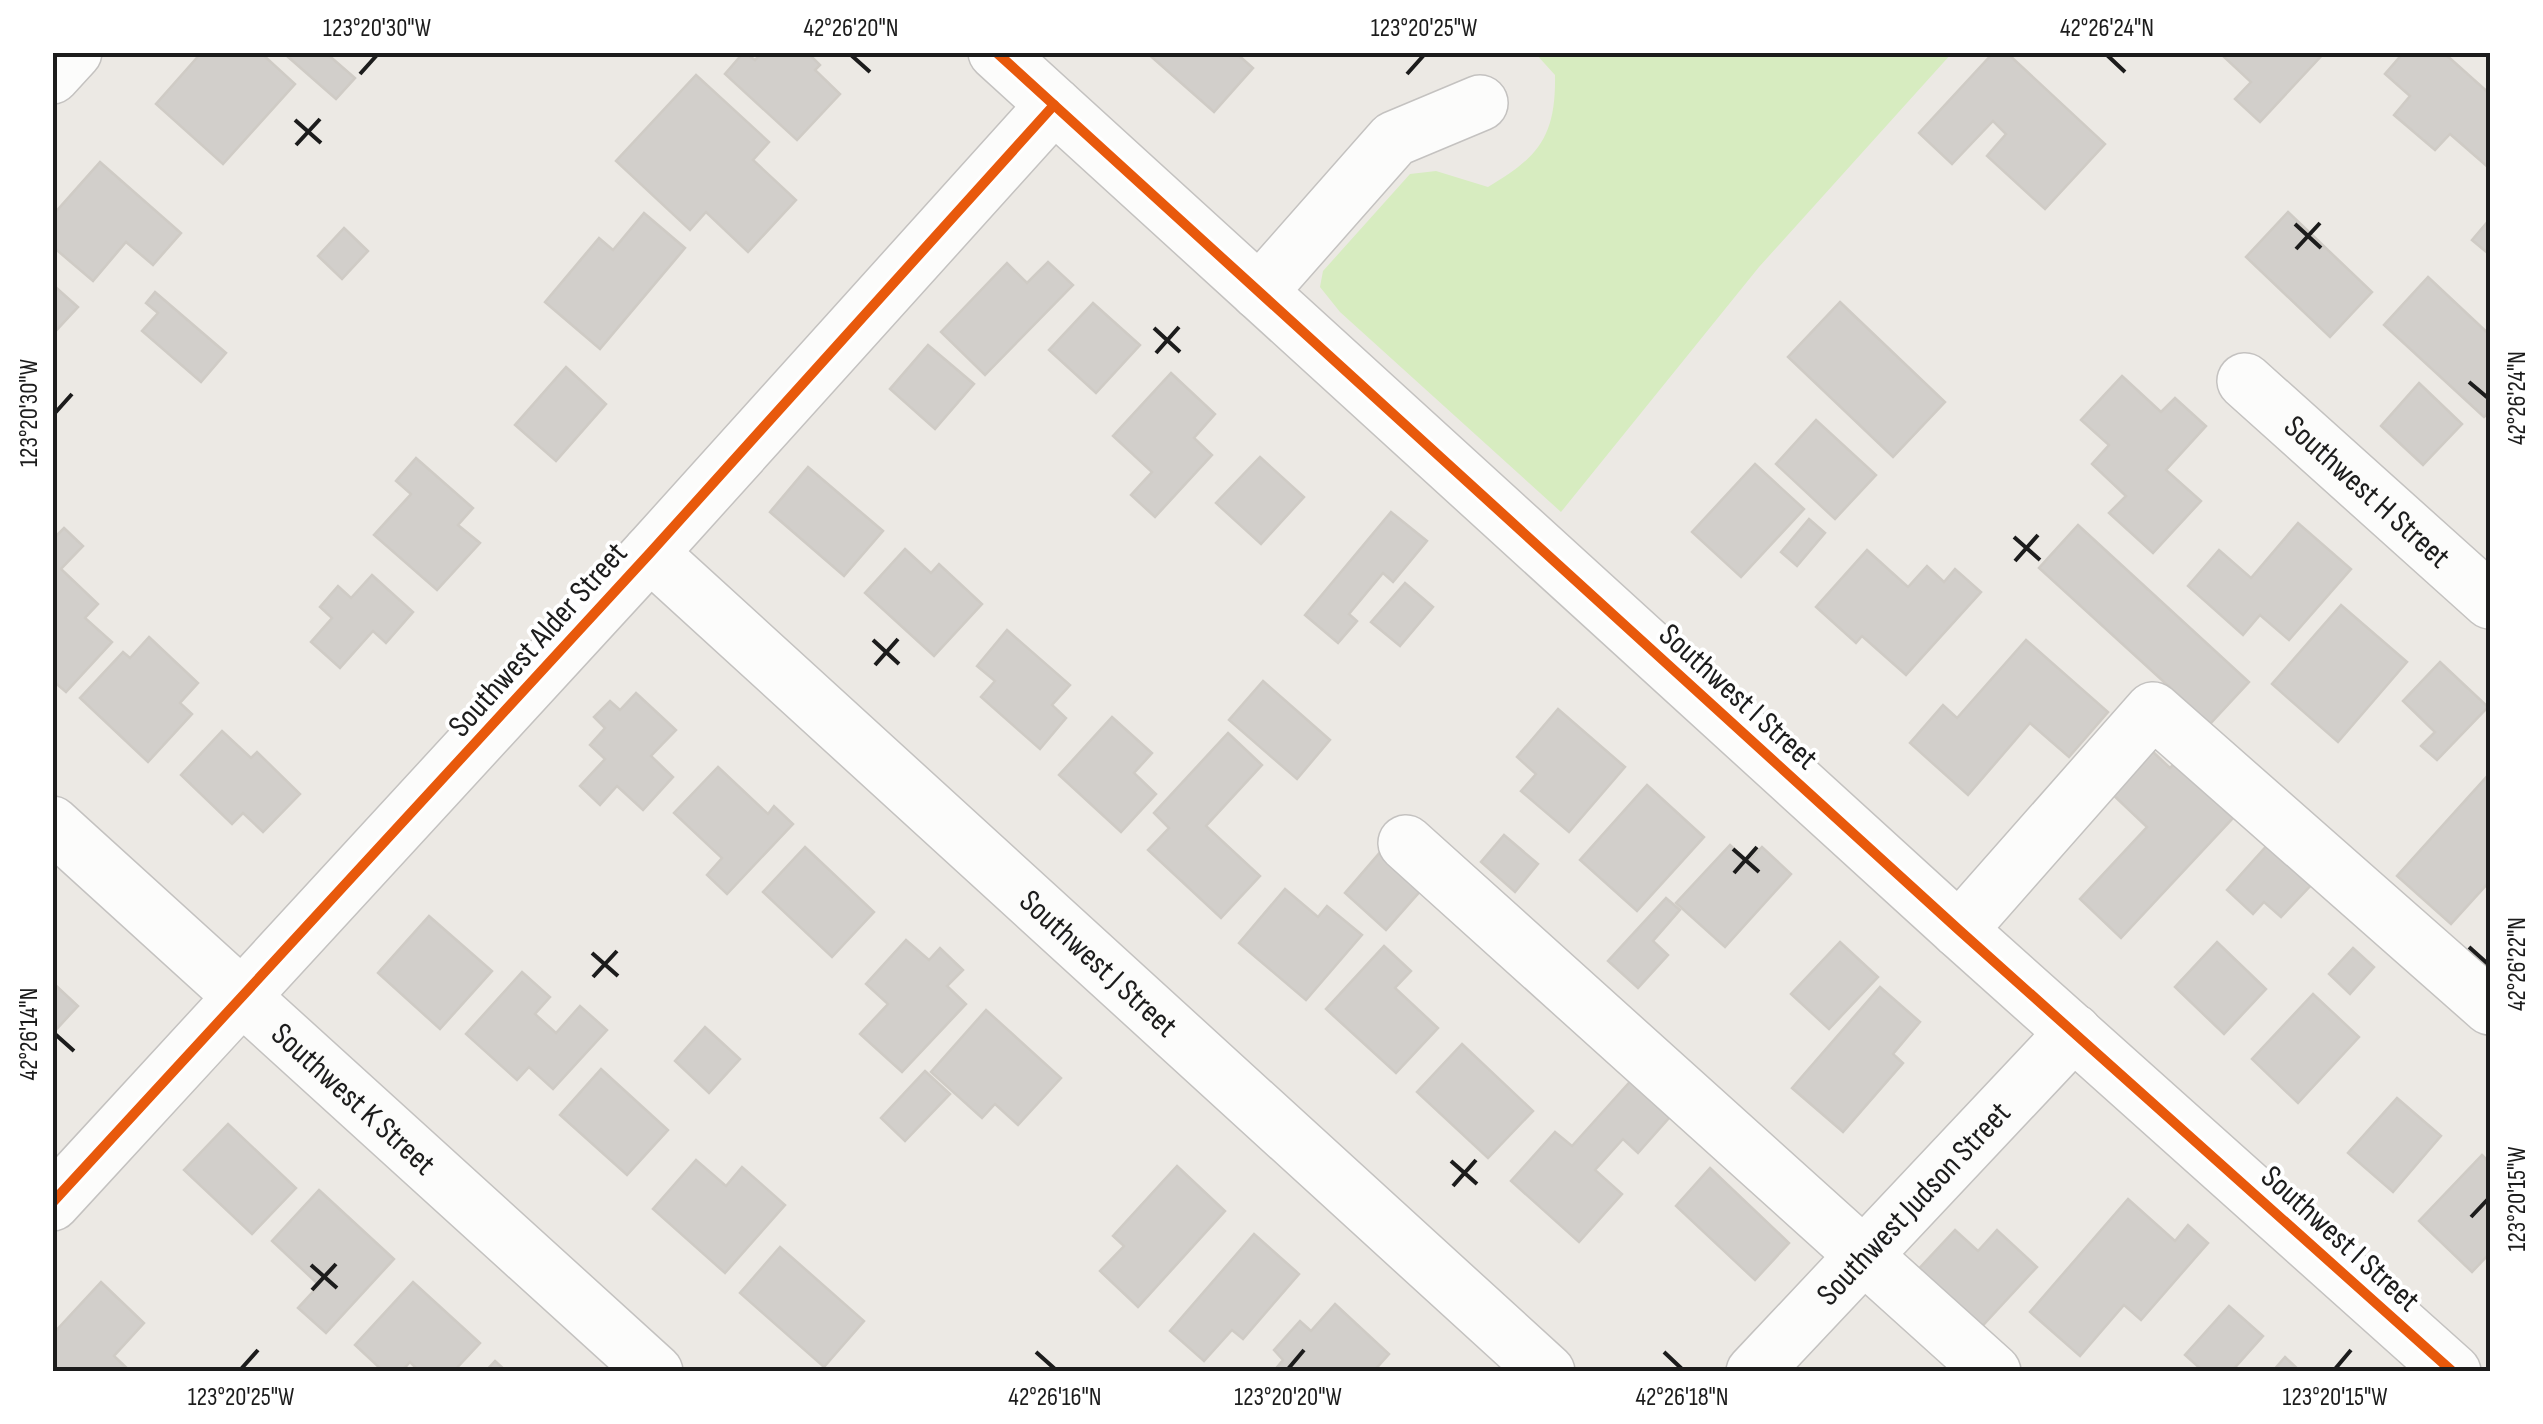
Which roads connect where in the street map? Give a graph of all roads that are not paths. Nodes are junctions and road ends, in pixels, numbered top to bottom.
1 (74, 52) edge
2 (996, 52) edge
3 (52, 76) edge
4 (1480, 103) dead end
5 (1054, 105) junction
6 (1259, 292) junction
7 (2246, 382) dead end
8 (650, 553) junction
9 (2490, 601) edge
10 (52, 824) edge
11 (1406, 843) dead end
12 (1959, 930) junction
13 (244, 998) junction
14 (2490, 1007) edge
15 (2074, 1032) junction
16 (52, 1203) edge
17 (1864, 1257) junction
18 (655, 1372) edge
19 (1547, 1372) edge
20 (1754, 1372) edge
21 (1993, 1372) edge
22 (2453, 1372) edge

1 - 3 street
2 - 5 street, Southwest I Street
4 - 6 street
5 - 6 street, Southwest I Street
5 - 8 street, Southwest Alder Street
6 - 12 street, Southwest I Street
7 - 9 street, Southwest H Street
8 - 13 street, Southwest Alder Street
8 - 19 street, Southwest J Street
10 - 13 street, Southwest K Street
11 - 17 street
12 - 14 street
12 - 15 street, Southwest I Street
13 - 16 street, Southwest Alder Street
13 - 18 street, Southwest K Street
15 - 17 street, Southwest Judson Street
15 - 22 street, Southwest I Street
17 - 20 street, Southwest Judson Street
17 - 21 street

